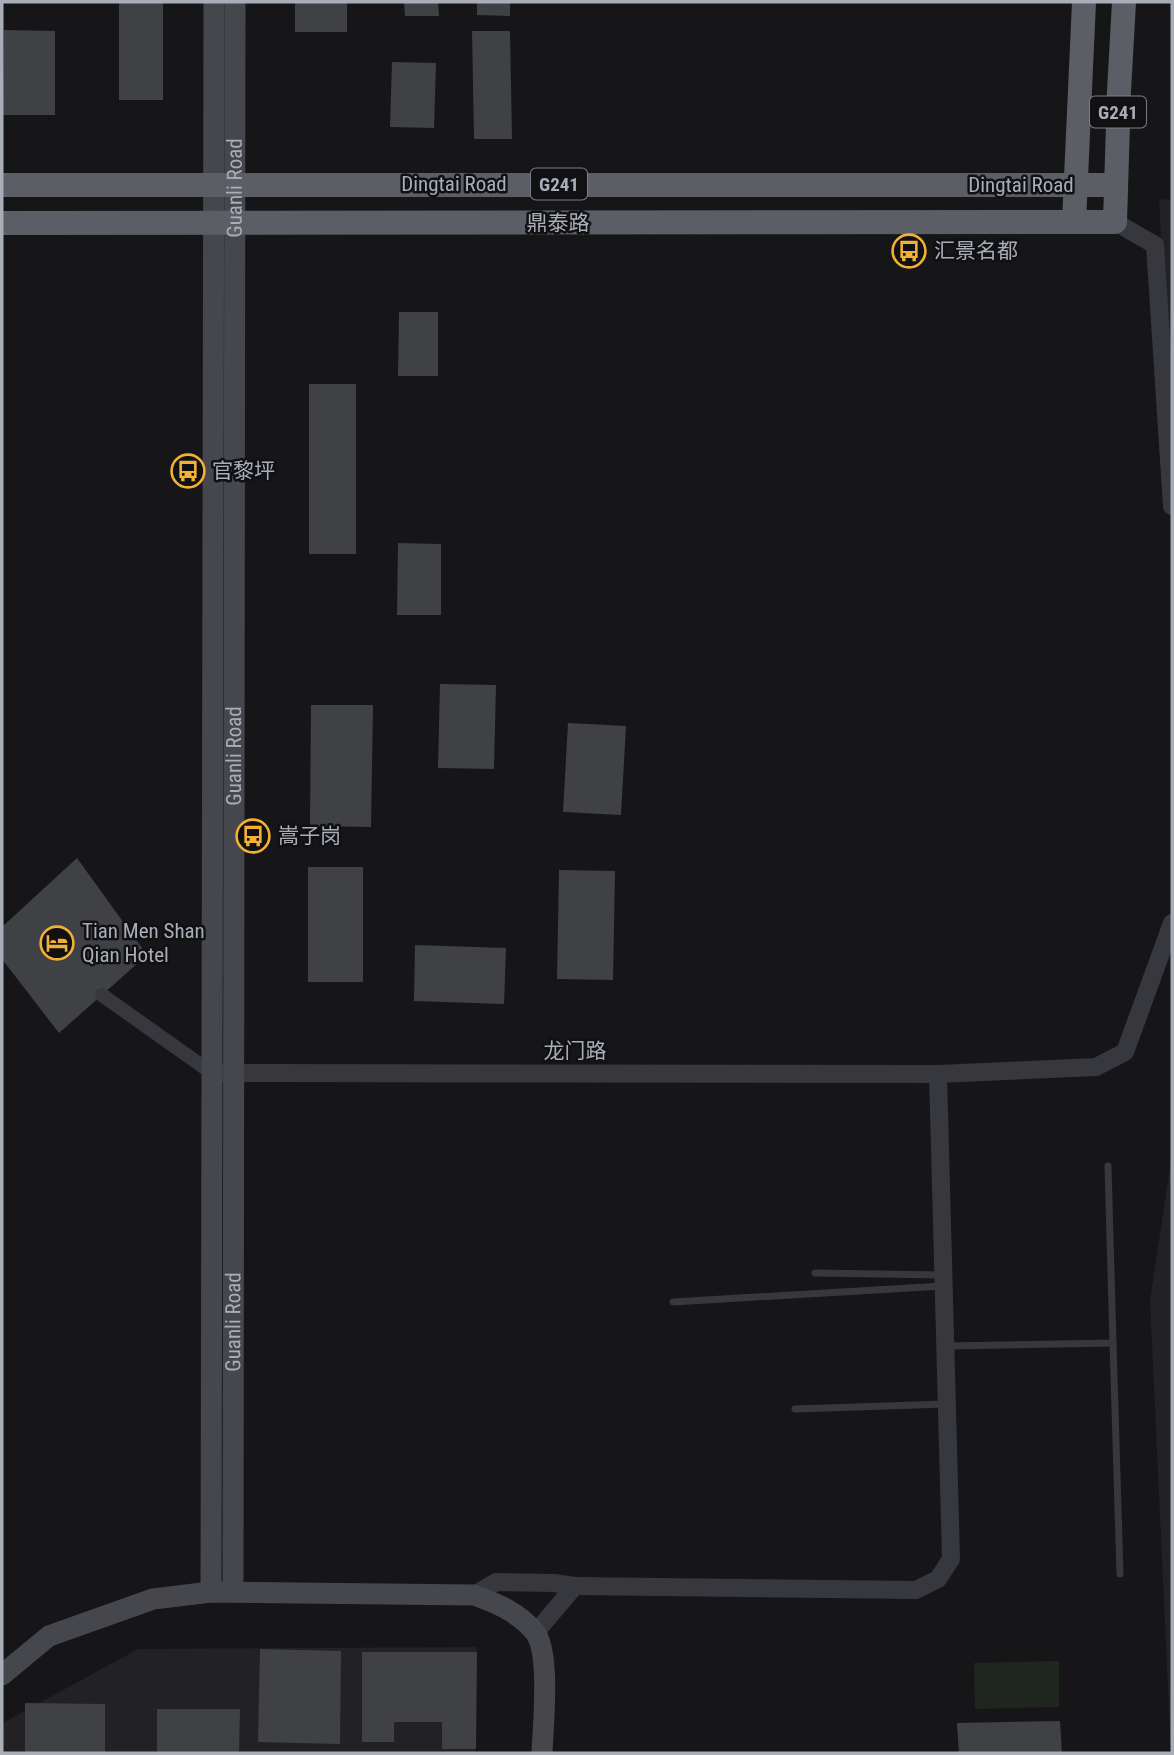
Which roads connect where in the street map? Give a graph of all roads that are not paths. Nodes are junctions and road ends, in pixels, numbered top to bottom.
1 (214, 2) edge
2 (235, 2) edge
3 (1084, 2) edge
4 (1124, 2) edge
5 (225, 183) junction
6 (2, 185) edge
7 (1075, 185) junction
8 (1116, 185) junction
9 (1074, 222) junction
10 (1115, 222) junction
11 (2, 223) edge
12 (225, 223) junction
13 (1172, 506) edge
14 (1172, 923) edge
15 (102, 995) dead end
16 (212, 1073) junction
17 (234, 1073) junction
18 (938, 1074) junction
19 (1108, 1166) dead end
20 (814, 1273) dead end
21 (943, 1281) junction
22 (673, 1302) dead end
23 (1112, 1342) junction
24 (945, 1346) junction
25 (947, 1404) junction
26 (795, 1409) dead end
27 (1120, 1574) dead end
28 (575, 1586) junction
29 (211, 1592) junction
30 (233, 1592) junction
31 (474, 1595) junction
32 (536, 1632) junction
33 (2, 1675) edge
34 (542, 1753) edge

1 - 5 main road, Guanli Road
2 - 5 main road, Guanli Road
3 - 7 highway, G241
4 - 8 highway, G241
5 - 6 highway, Dingtai Road / G241
5 - 7 highway, Dingtai Road / G241
5 - 12 main road, Guanli Road
7 - 8 highway, Dingtai Road / G241
7 - 9 highway, G241
8 - 10 highway, G241
9 - 10 highway, 鼎泰路 / G241
9 - 12 highway, 鼎泰路 / G241
10 - 13 street
11 - 12 highway, 鼎泰路 / G241
12 - 16 main road, Guanli Road
12 - 17 main road, Guanli Road
14 - 18 street, 龙门路
15 - 16 street
16 - 17 street, 龙门路
16 - 29 main road, Guanli Road
17 - 18 street, 龙门路
17 - 30 main road, Guanli Road
18 - 21 street
19 - 23 lane
20 - 21 lane
21 - 22 lane
21 - 24 street
23 - 24 lane
23 - 27 lane
24 - 25 street
25 - 26 lane
25 - 28 street
28 - 31 street
28 - 32 street
29 - 30 main road
29 - 33 main road
30 - 31 main road
31 - 32 main road
32 - 34 main road

